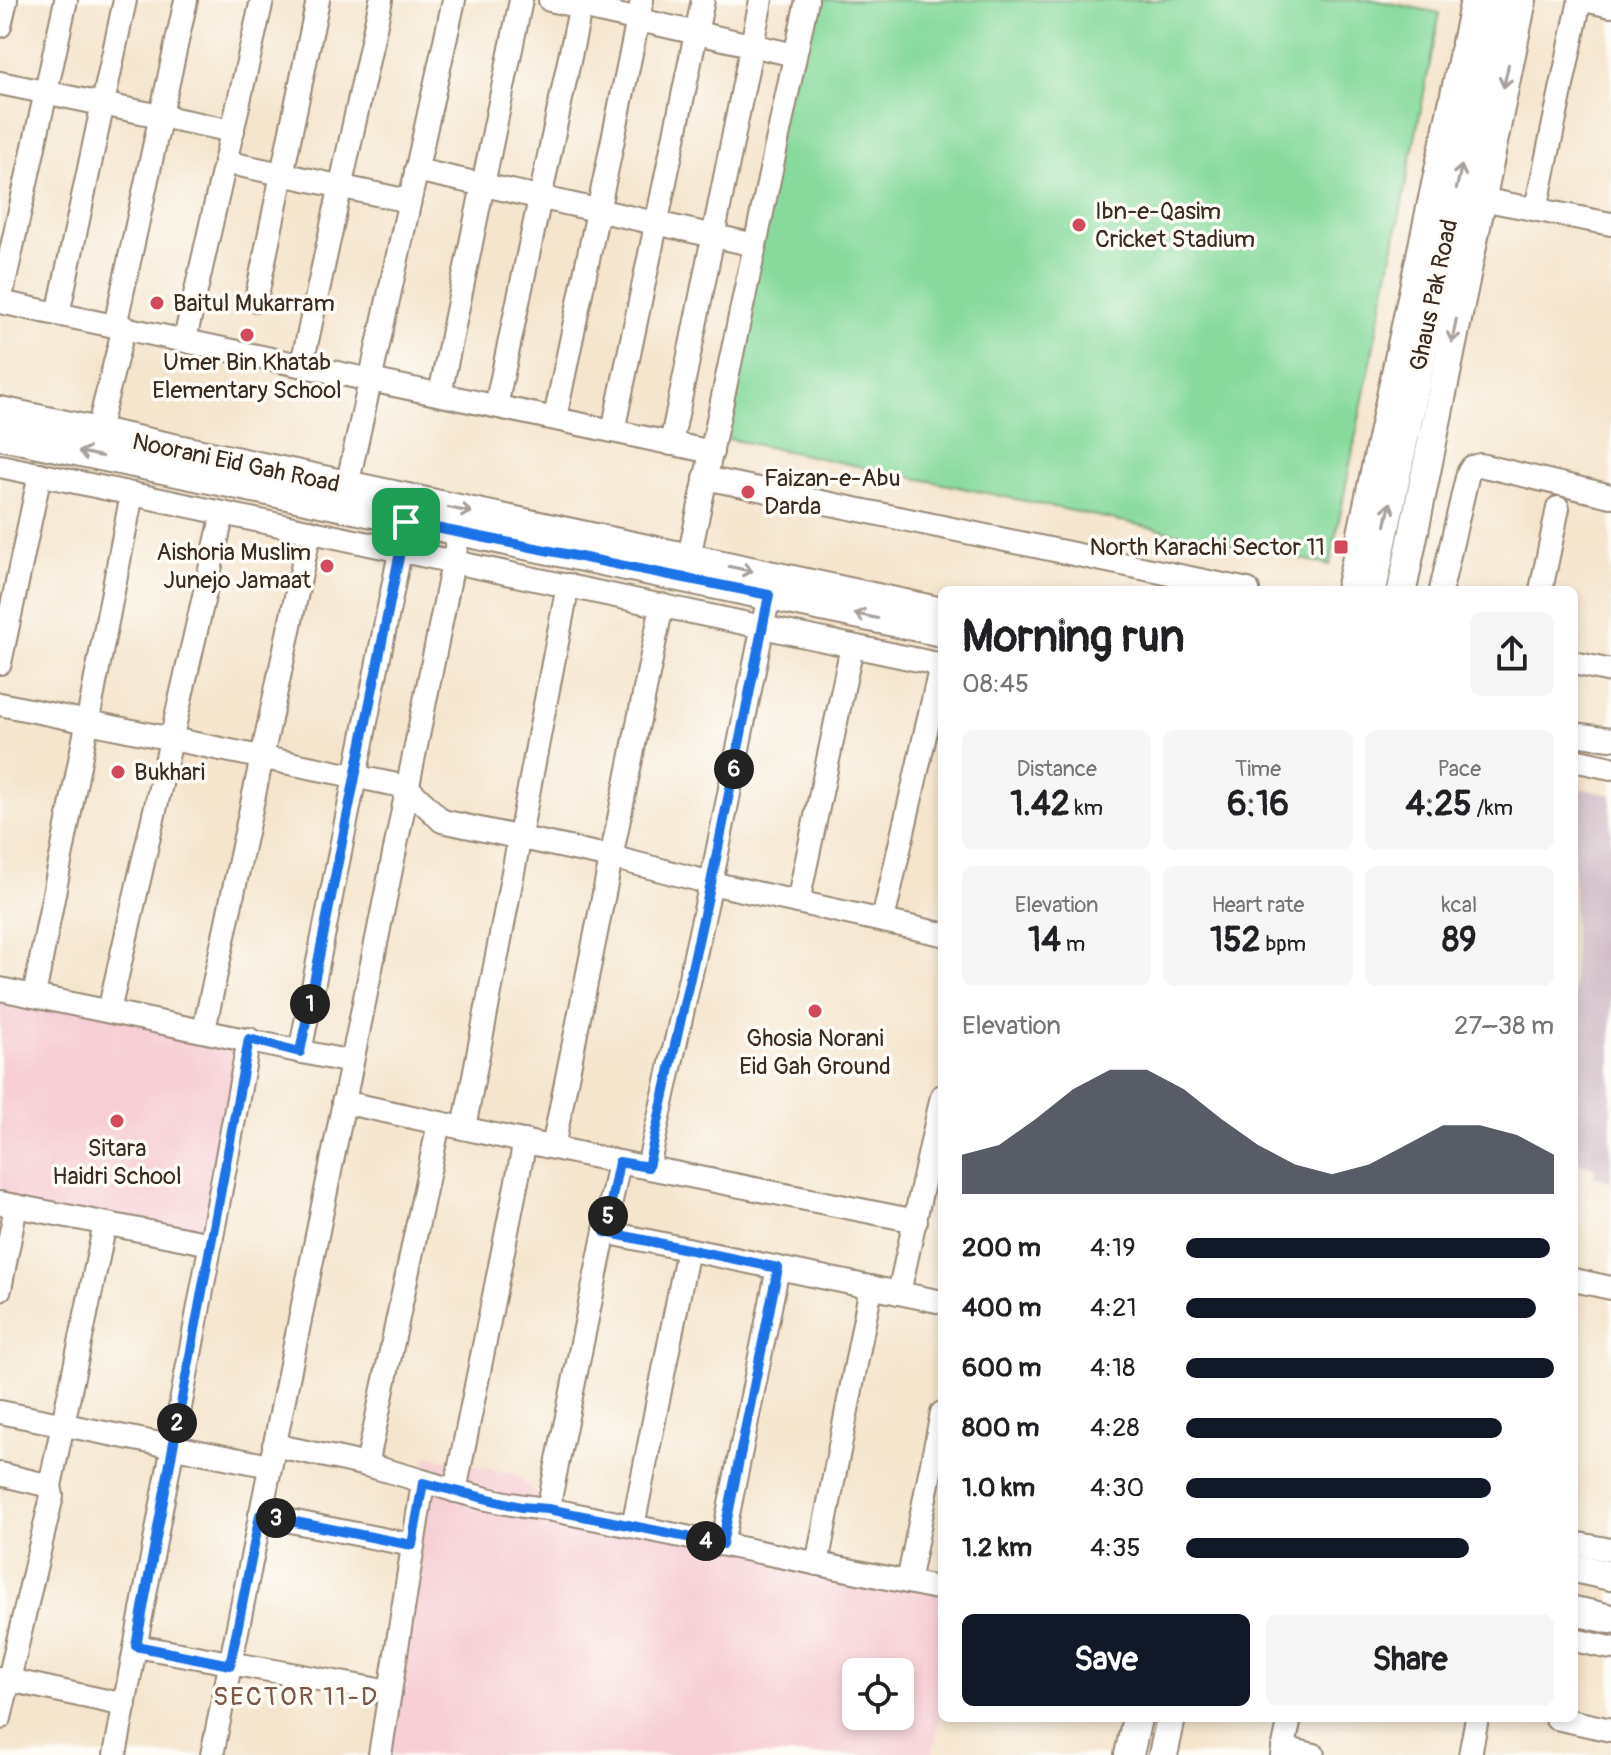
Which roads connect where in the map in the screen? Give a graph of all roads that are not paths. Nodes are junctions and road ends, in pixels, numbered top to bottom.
1 (6, 0) edge
2 (66, 0) edge
3 (125, 0) edge
4 (186, 0) edge
5 (262, 0) edge
6 (318, 0) edge
7 (381, 0) edge
8 (454, 0) edge
9 (521, 0) edge
10 (550, 0) edge
11 (703, 0) edge
12 (761, 0) edge
13 (807, 0) edge
14 (1472, 0) edge
15 (1496, 0) edge
16 (1522, 0) edge
17 (1582, 0) edge
18 (581, 3) edge
19 (1611, 6) edge
20 (640, 10) edge
21 (0, 26) edge
22 (696, 33) junction
23 (752, 45) junction
24 (795, 55) junction
25 (0, 83) edge
26 (46, 92) junction
27 (103, 104) junction
28 (161, 116) junction
29 (233, 131) junction
30 (225, 162) junction
31 (416, 170) junction
32 (282, 174) junction
33 (483, 185) junction
34 (340, 187) junction
35 (540, 198) junction
36 (1481, 199) junction
37 (409, 201) junction
38 (1536, 209) junction
39 (598, 210) junction
40 (657, 223) junction
41 (1611, 224) edge
42 (713, 236) junction
43 (755, 245) junction
44 (256, 300) dead end
45 (0, 302) edge
46 (58, 314) junction
47 (119, 326) junction
48 (185, 339) junction
49 (302, 364) junction
50 (369, 379) junction
51 (440, 394) junction
52 (496, 406) junction
53 (0, 411) edge
54 (555, 418) junction
55 (613, 431) junction
56 (97, 434) junction
57 (0, 435) edge
58 (671, 444) junction
59 (712, 452) junction
60 (0, 466) edge
61 (40, 474) junction
62 (705, 478) junction
63 (347, 486) junction
64 (132, 494) junction
65 (1611, 496) edge
66 (1558, 508) dead end
67 (223, 513) junction
68 (406, 522) junction
69 (310, 531) junction
70 (459, 533) junction
71 (402, 550) junction
72 (689, 557) junction
73 (452, 561) junction
74 (568, 585) junction
75 (1229, 586) edge
76 (1348, 586) edge
77 (1373, 586) edge
78 (1403, 586) edge
79 (1442, 586) edge
80 (1542, 586) edge
81 (769, 595) junction
82 (662, 605) junction
83 (938, 611) edge
84 (762, 627) junction
85 (938, 631) edge
86 (852, 646) junction
87 (0, 663) edge
88 (938, 664) edge
89 (1578, 664) edge
90 (1611, 671) edge
91 (938, 682) edge
92 (0, 704) edge
93 (87, 721) junction
94 (1578, 735) edge
95 (171, 739) junction
96 (1611, 739) edge
97 (261, 757) junction
98 (1578, 761) edge
99 (1611, 768) edge
100 (354, 776) junction
101 (407, 787) junction
102 (520, 837) junction
103 (611, 857) junction
104 (711, 883) junction
105 (798, 902) junction
106 (883, 920) junction
107 (938, 933) edge
108 (0, 989) edge
109 (34, 996) junction
110 (109, 1011) junction
111 (204, 1030) junction
112 (249, 1039) junction
113 (300, 1052) junction
114 (351, 1062) junction
115 (343, 1102) junction
116 (938, 1115) edge
117 (439, 1123) junction
118 (464, 1128) junction
119 (525, 1141) junction
120 (553, 1147) junction
121 (619, 1162) junction
122 (648, 1167) junction
123 (8, 1204) edge
124 (916, 1221) junction
125 (105, 1224) junction
126 (605, 1232) junction
127 (211, 1244) junction
128 (688, 1249) junction
129 (778, 1268) junction
130 (1578, 1281) edge
131 (871, 1287) junction
132 (1611, 1288) edge
133 (0, 1289) edge
134 (899, 1293) junction
135 (938, 1301) edge
136 (0, 1412) edge
137 (64, 1425) junction
138 (938, 1433) edge
139 (173, 1448) junction
140 (272, 1456) junction
141 (367, 1465) junction
142 (0, 1474) edge
143 (423, 1483) junction
144 (50, 1486) junction
145 (455, 1491) junction
146 (548, 1509) junction
147 (260, 1515) junction
148 (633, 1526) junction
149 (722, 1544) junction
150 (1578, 1544) edge
151 (412, 1545) junction
152 (1611, 1550) edge
153 (817, 1564) junction
154 (1578, 1569) edge
155 (1611, 1576) edge
156 (908, 1582) junction
157 (938, 1588) edge
158 (1578, 1612) edge
159 (1611, 1619) edge
160 (1578, 1641) edge
161 (136, 1646) junction
162 (1611, 1648) edge
163 (230, 1665) junction
164 (4, 1679) edge
165 (390, 1692) junction
166 (125, 1705) junction
167 (0, 1718) edge
168 (1136, 1722) edge
169 (1170, 1722) edge
170 (1289, 1722) edge
171 (1476, 1722) edge
172 (1574, 1722) edge
173 (1611, 1730) edge
174 (1282, 1752) edge
175 (115, 1755) edge
176 (212, 1755) edge
177 (380, 1755) edge
178 (1129, 1755) edge
179 (1163, 1755) edge
180 (1314, 1755) edge
181 (1470, 1755) edge

1 - 21 street
2 - 26 street
3 - 27 street
4 - 28 street
5 - 29 street
6 - 32 street
7 - 34 street
8 - 31 street
9 - 33 street
10 - 18 street
11 - 22 street
12 - 23 street
13 - 24 street
14 - 76 street
77 -> 15 main road, Ghaus Pak Road
16 -> 36 main road
17 - 19 street
17 - 38 street
18 - 20 street
18 - 35 street
20 - 22 street
20 - 39 street
22 - 23 street
22 - 40 street
23 - 24 street
23 - 42 street
24 - 43 street
25 - 26 street
26 - 27 street
26 - 45 street
27 - 28 street
27 - 46 street
28 - 29 street
28 - 47 street
29 - 30 street
30 - 32 street
30 - 48 street
31 - 33 street
31 - 37 street
32 - 34 street
32 - 44 street
33 - 35 street
33 - 51 street
34 - 37 street
34 - 49 street
35 - 39 street
35 - 52 street
36 - 38 street
36 -> 78 main road
37 - 50 street
38 - 41 street
39 - 40 street
39 - 54 street
40 - 42 street
40 - 55 street
42 - 43 street
42 - 58 street
43 - 59 street
45 - 46 street
46 - 47 street
47 - 48 street
47 - 56 street
48 - 49 street
49 - 50 street
50 - 51 street
50 - 63 street
51 - 52 street
52 - 54 street
53 - 56 main road, Noorani Eid Gah Road
54 - 55 street
55 - 58 street
56 - 63 main road, Noorani Eid Gah Road
68 -> 57 main road, Noorani Eid Gah Road
58 - 59 street
59 - 62 street
60 - 61 street
61 - 64 street
61 - 87 street
62 - 72 street
62 - 75 street
63 -> 72 main road, Noorani Eid Gah Road
64 - 67 street
64 - 93 street
65 - 79 street
66 - 80 street
67 - 69 street
67 - 95 street
68 - 70 main road, Noorani Eid Gah Road
68 - 71 street
69 - 71 street
69 - 97 street
70 - 73 street
70 - 81 main road, Noorani Eid Gah Road
71 - 73 street
71 - 100 street
72 -> 83 main road, Noorani Eid Gah Road
73 - 74 street
73 - 101 street
74 - 82 street
74 - 102 street
81 - 84 street
85 -> 81 main road, Noorani Eid Gah Road
82 - 84 street
82 - 103 street
84 - 86 street
84 - 104 street
86 - 88 street
86 - 105 street
89 - 90 street
91 - 106 street
92 - 93 street
93 - 95 street
93 - 109 street
94 - 96 street
95 - 97 street
95 - 110 street
97 - 100 street
97 - 111 street
98 - 99 street
100 - 101 street
100 - 113 street
101 - 102 street
101 - 114 street
102 - 103 street
102 - 118 street
103 - 104 street
103 - 120 street
104 - 105 street
104 - 122 street
105 - 106 street
106 - 107 street
108 - 109 street
109 - 110 street
110 - 111 street
111 - 112 street
112 - 113 street
112 - 127 street
113 - 114 street
114 - 115 street
115 - 117 street
115 - 140 street
116 - 124 street
117 - 118 street
117 - 141 street
118 - 119 street
119 - 120 street
119 - 145 street
120 - 121 street
121 - 122 street
121 - 126 street
122 - 124 street
123 - 125 street
123 - 133 street
124 - 134 street
125 - 127 street
125 - 137 street
126 - 128 street
126 - 146 street
127 - 139 street
128 - 129 street
128 - 148 street
129 - 131 street
129 - 149 street
130 - 132 street
131 - 134 street
131 - 153 street
134 - 135 street
136 - 137 street
137 - 139 street
137 - 144 street
138 - 156 street
139 - 140 street
139 - 161 street
140 - 141 street
140 - 147 street
141 - 143 street
142 - 144 street
143 - 145 street
143 - 151 street
144 - 164 street
145 - 146 street
146 - 148 street
147 - 151 street
147 - 163 street
148 - 149 street
149 - 153 street
150 - 152 street
151 - 165 street
153 - 156 street
154 - 155 main road
156 - 157 street
158 - 159 main road
160 - 162 street
161 - 163 street
161 - 166 street
163 - 165 street
163 - 176 street
164 - 166 street
164 - 167 street
165 - 177 street
166 - 175 street
168 - 178 main road
169 - 179 main road
170 - 174 street
171 - 181 street
172 - 173 street
174 - 180 street

